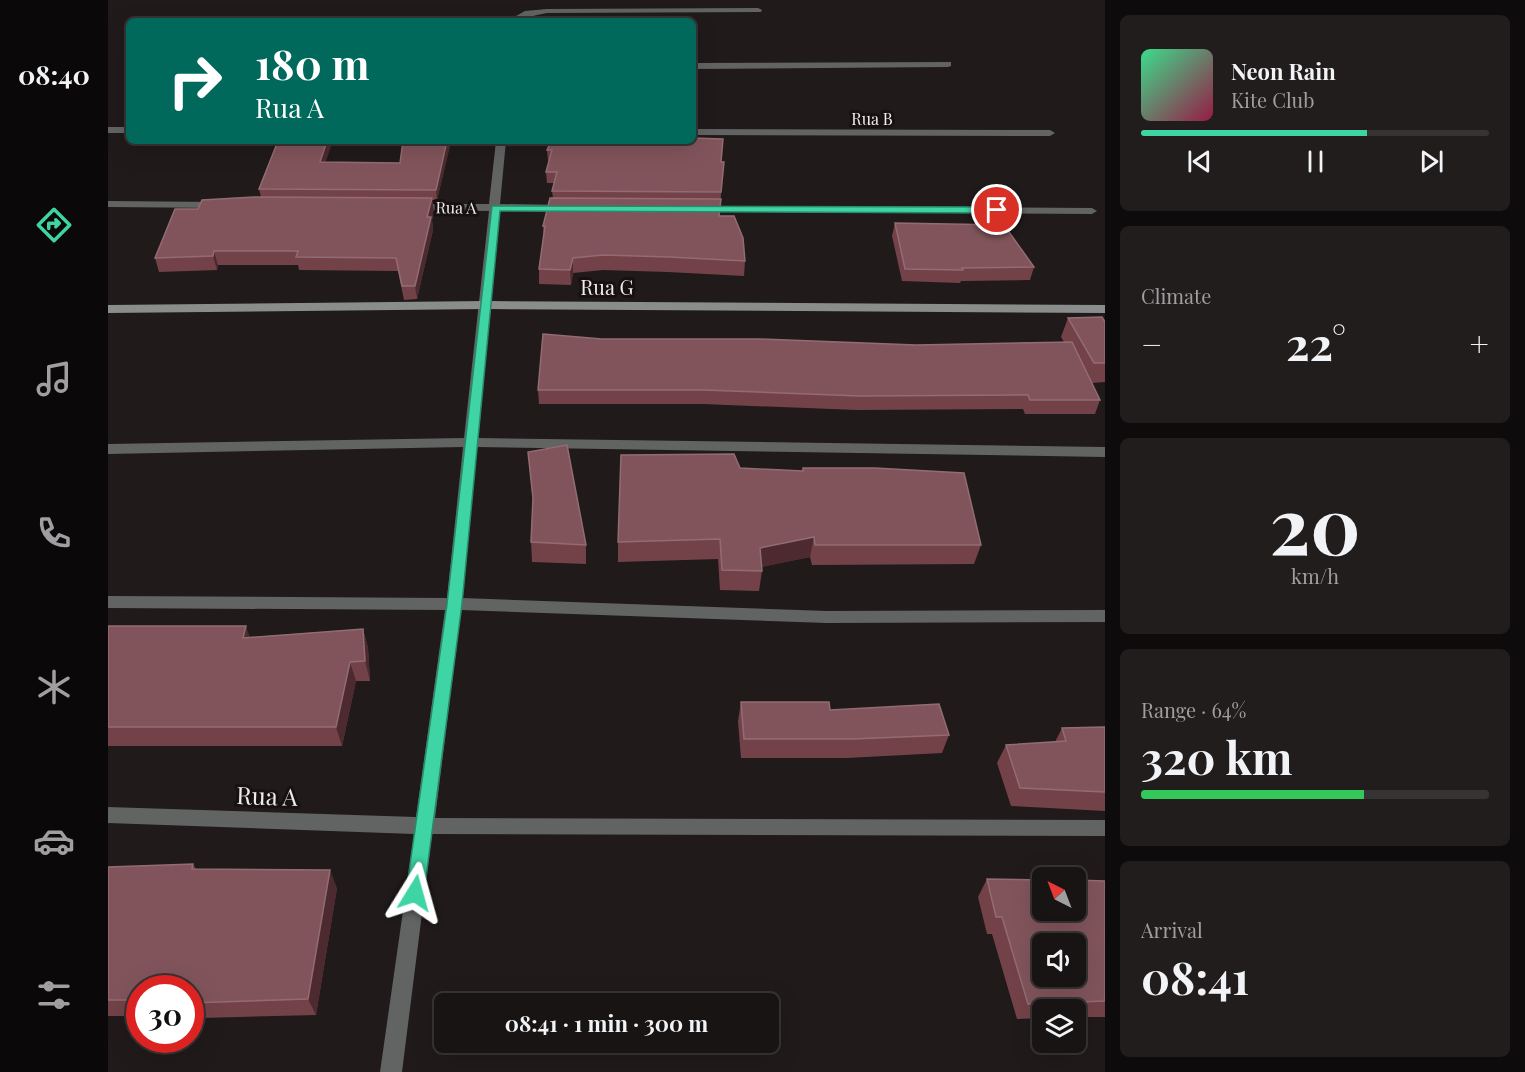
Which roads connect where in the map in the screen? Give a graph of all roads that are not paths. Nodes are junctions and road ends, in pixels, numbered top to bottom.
1 (758, 10) dead end
2 (515, 18) edge
3 (948, 64) dead end
4 (696, 66) edge
5 (108, 130) edge
6 (126, 130) edge
7 (696, 132) edge
8 (1050, 133) dead end
9 (501, 144) edge
10 (108, 204) edge
11 (225, 205) edge
12 (402, 207) edge
13 (496, 208) junction
14 (579, 208) edge
15 (686, 209) edge
16 (1092, 211) dead end
17 (487, 305) junction
18 (108, 309) edge
19 (1105, 309) edge
20 (469, 442) junction
21 (108, 448) edge
22 (1105, 452) edge
23 (108, 602) edge
24 (454, 604) junction
25 (1105, 616) edge
26 (108, 815) edge
27 (424, 826) junction
28 (1105, 828) edge
29 (391, 1072) edge

1 - 2 street
3 - 4 street
5 - 6 street
7 - 8 street, Rua B
9 - 13 street
10 - 11 street
12 - 13 street, Rua A
13 - 14 street, Rua A
13 - 17 street
15 - 16 street
17 - 18 street, Rua G
17 - 19 street, Rua G
17 - 20 street
20 - 21 street
20 - 22 street
20 - 24 street
23 - 24 street
24 - 25 street
24 - 27 street
26 - 27 street, Rua A
27 - 28 street, Rua A
27 - 29 street

